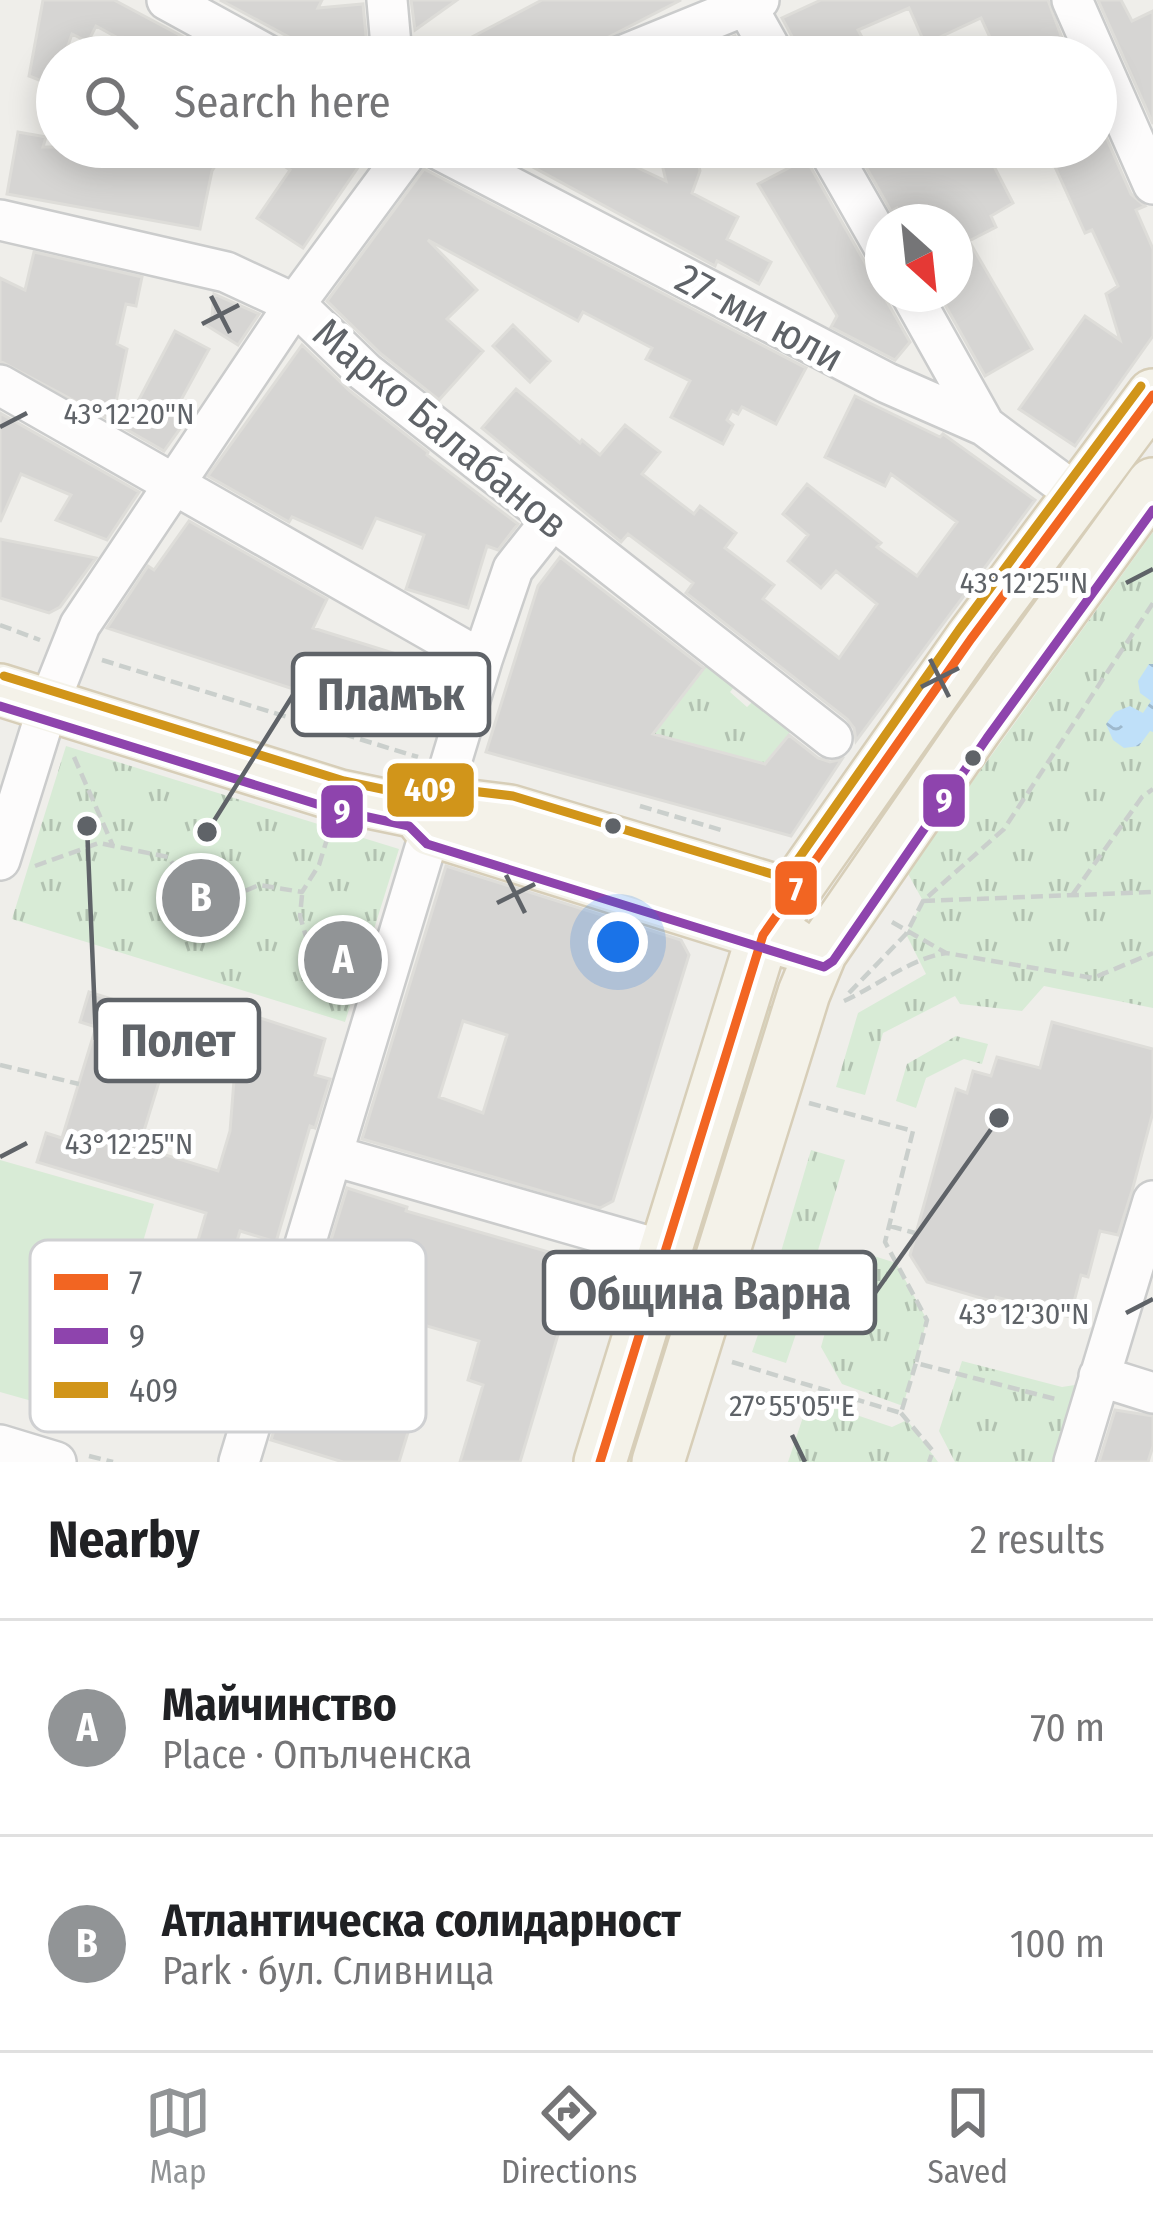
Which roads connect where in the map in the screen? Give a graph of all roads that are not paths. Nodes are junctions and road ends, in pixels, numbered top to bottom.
1 (167, 0) edge
2 (387, 0) edge
3 (1072, 0) edge
4 (749, 2) edge
5 (233, 36) edge
6 (390, 36) edge
7 (669, 36) edge
8 (766, 36) edge
9 (1088, 36) edge
10 (1117, 102) edge
11 (395, 168) edge
12 (474, 168) edge
13 (839, 168) edge
14 (1153, 184) edge
15 (865, 214) edge
16 (0, 220) edge
17 (295, 304) junction
18 (921, 312) edge
19 (0, 385) edge
20 (1153, 395) edge
21 (985, 426) junction
22 (173, 483) junction
23 (1153, 484) edge
24 (1079, 496) junction
25 (551, 521) junction
26 (482, 660) junction
27 (41, 701) edge
28 (832, 738) dead end
29 (434, 802) junction
30 (14, 864) edge
31 (777, 915) junction
32 (821, 952) junction
33 (334, 1156) junction
34 (1153, 1201) edge
35 (308, 1240) edge
36 (665, 1251) junction
37 (1100, 1376) junction
38 (1153, 1393) edge
39 (248, 1432) edge
40 (0, 1445) edge
41 (56, 1462) edge
42 (239, 1462) edge
43 (600, 1462) edge
44 (658, 1462) edge
45 (1074, 1462) edge

1 - 5 street
2 - 6 street
3 - 9 street
4 - 7 street
4 - 8 street
10 - 14 street
11 - 17 street
12 - 21 street, 27-ми юли
13 - 15 street
16 - 17 street, Марко Балабанов
17 - 22 street
17 - 25 street, Марко Балабанов
18 - 21 street
19 - 22 street
20 - 24 main road
21 - 24 street, 27-ми юли
22 - 26 street
22 - 27 street
23 - 32 main road
24 - 31 main road
25 - 26 street
25 - 28 street, Марко Балабанов
26 - 29 street
27 - 29 main road
27 - 30 street
29 - 31 main road
29 - 33 street
31 - 32 main road
31 - 36 main road
32 - 44 main road
33 - 35 street
33 - 36 street
34 - 37 street
36 - 43 main road
37 - 38 street
37 - 45 street
39 - 42 street
40 - 41 street

